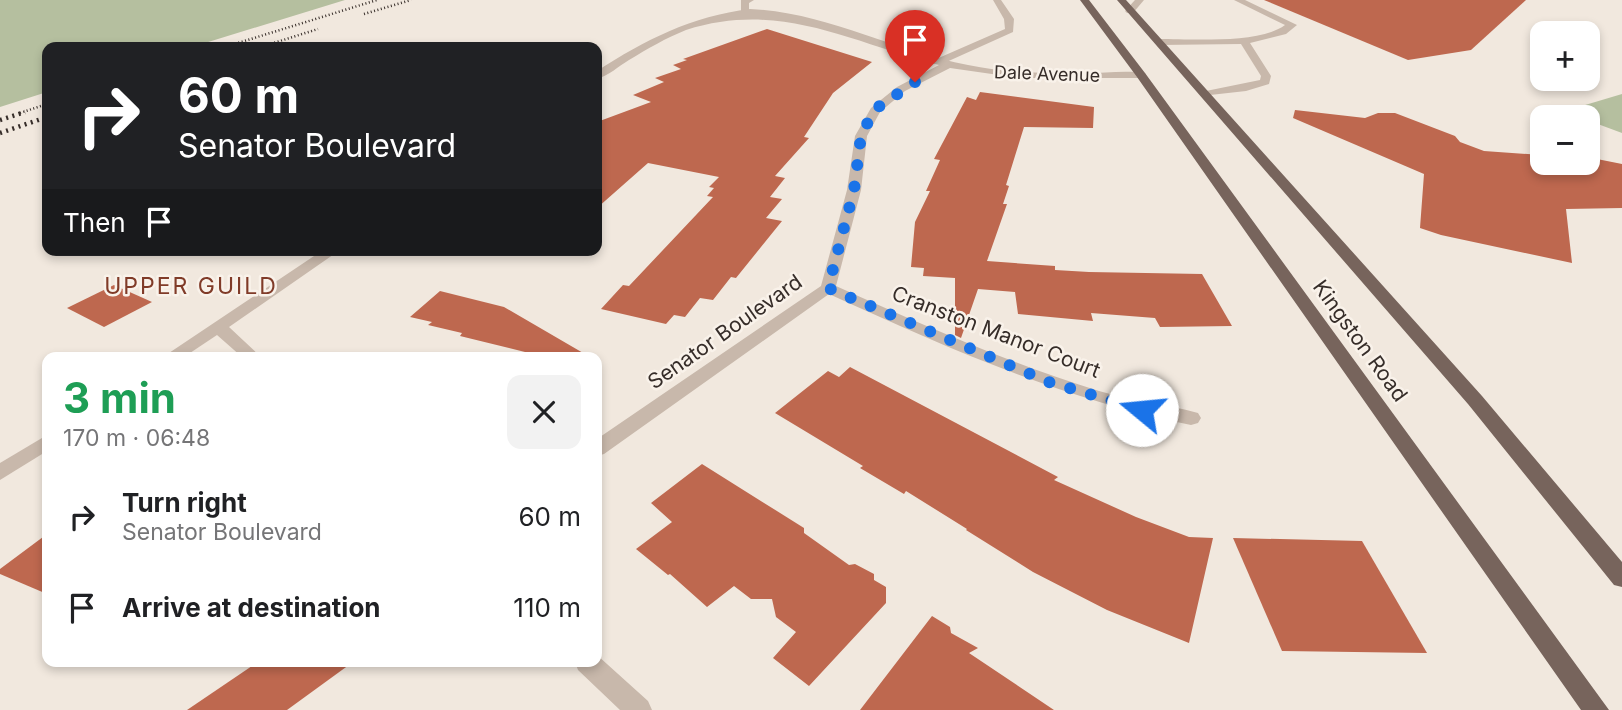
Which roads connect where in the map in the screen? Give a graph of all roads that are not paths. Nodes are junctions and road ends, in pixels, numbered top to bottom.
1 (750, 0) edge
2 (997, 0) edge
3 (1084, 0) edge
4 (1238, 0) edge
5 (1130, 4) edge
6 (746, 12) junction
7 (1243, 39) junction
8 (1158, 43) junction
9 (943, 63) junction
10 (602, 73) edge
11 (1142, 75) junction
12 (1205, 94) junction
13 (323, 256) edge
14 (828, 288) junction
15 (218, 326) junction
16 (179, 352) edge
17 (247, 352) edge
18 (1191, 418) dead end
19 (42, 445) edge
20 (602, 446) edge
21 (0, 473) edge
22 (1622, 579) edge
23 (592, 667) edge
24 (639, 710) edge
25 (1596, 710) edge

1 - 6 street
2 - 9 street, Senator Boulevard
3 - 11 main road, Kingston Road
4 - 7 street
5 - 8 main road, Kingston Road
6 - 9 street, Dale Avenue
6 - 10 street, Dale Avenue
7 - 8 street
7 - 12 street
8 - 12 main road, Kingston Road
9 - 11 street, Dale Avenue
9 - 14 street, Senator Boulevard
11 - 25 main road, Kingston Road
12 - 22 main road, Kingston Road
13 - 15 street
14 - 18 street, Cranston Manor Court
14 - 20 street, Senator Boulevard
15 - 16 street
15 - 17 street
19 - 21 street
23 - 24 street

